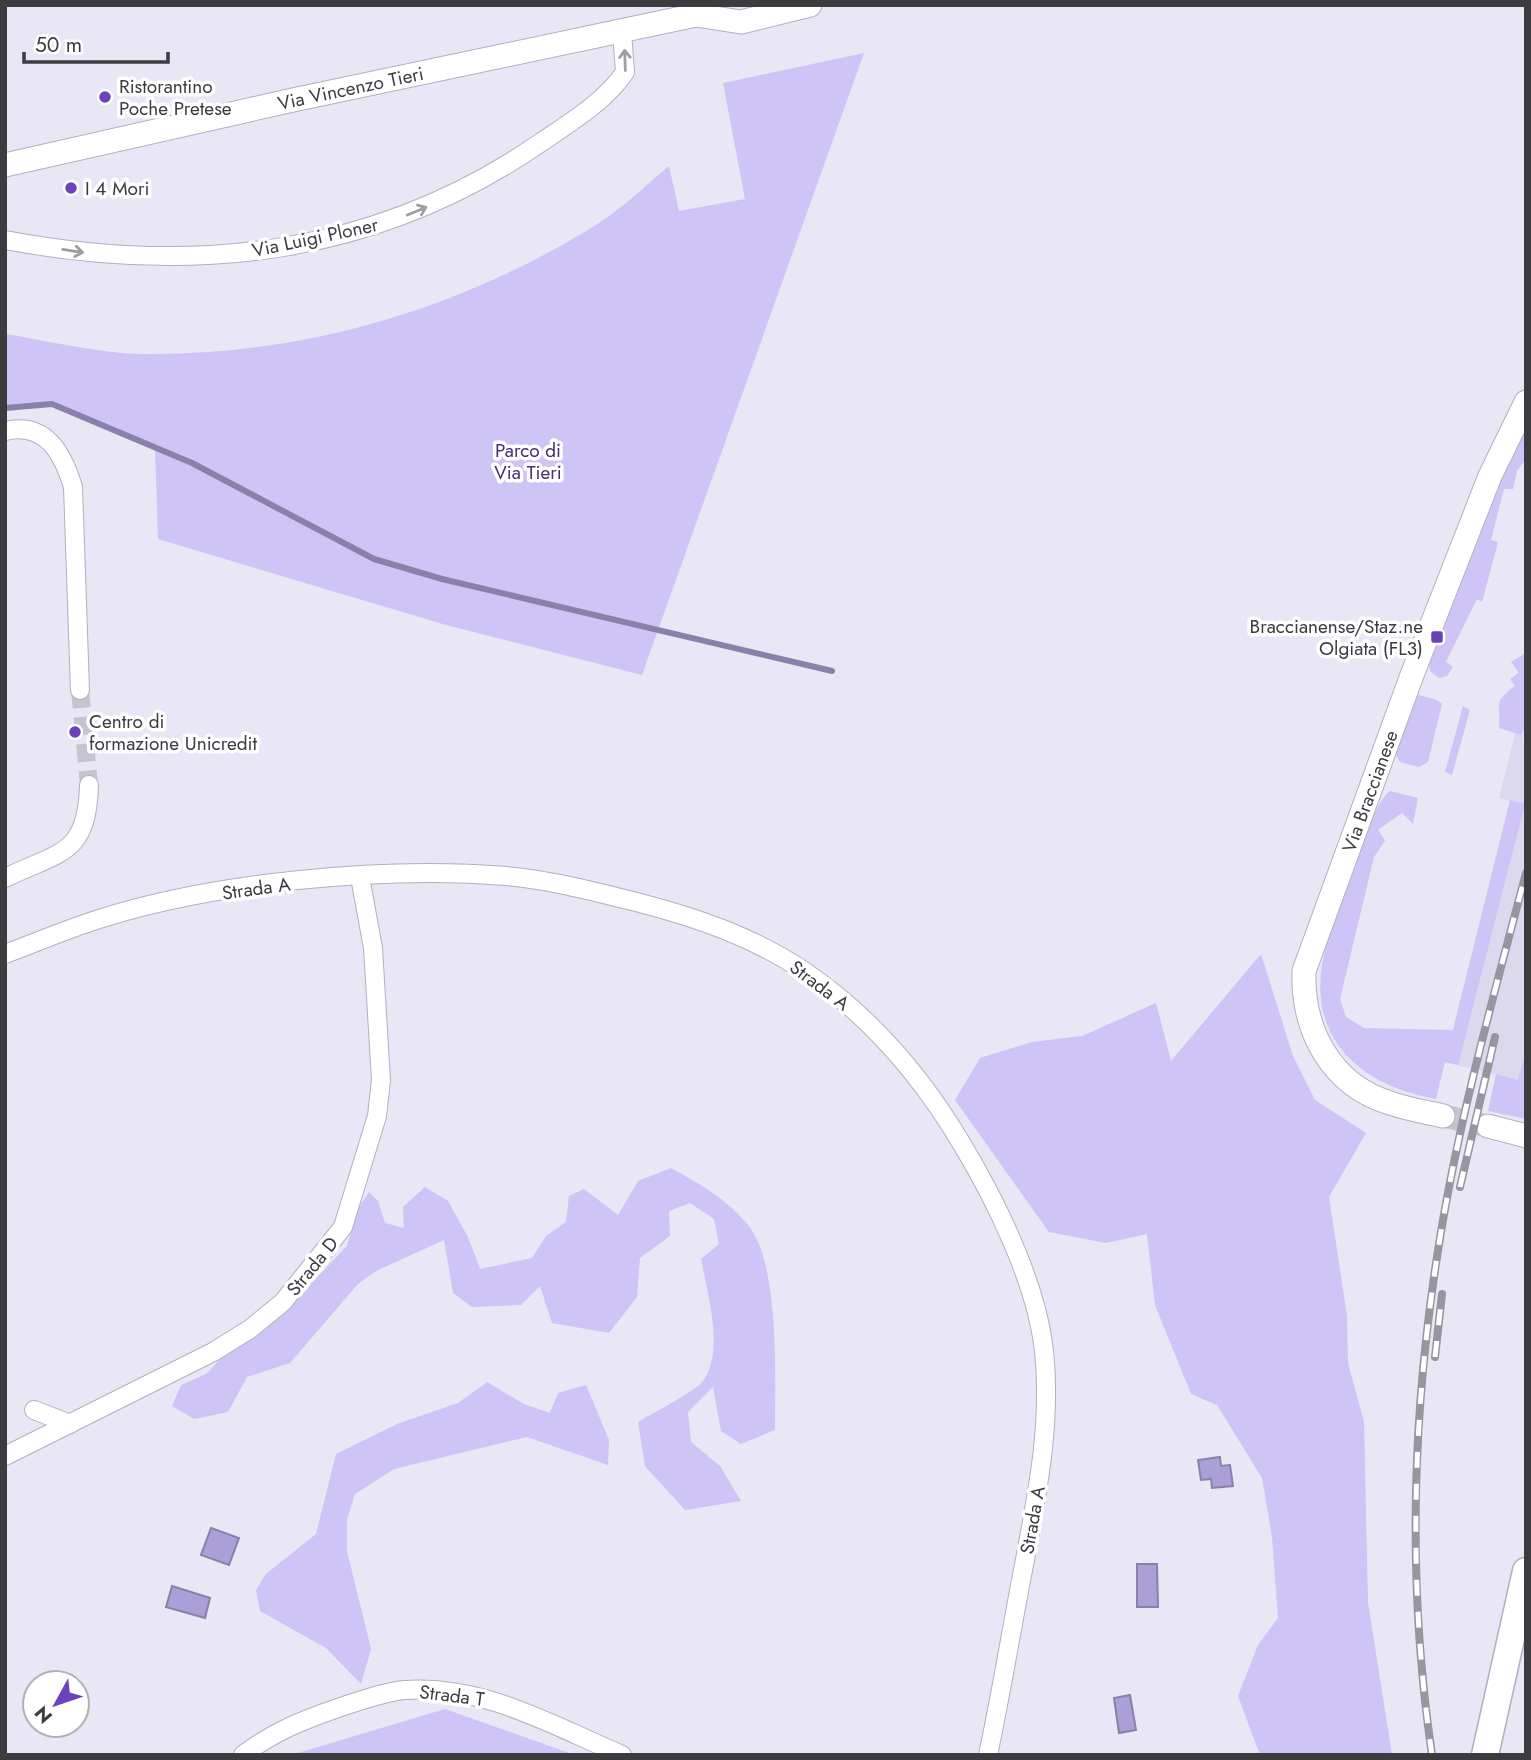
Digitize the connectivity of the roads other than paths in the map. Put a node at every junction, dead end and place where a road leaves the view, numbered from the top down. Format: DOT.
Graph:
graph roads {
  1 [pos="810,5"];
  2 [pos="700,10"];
  3 [pos="742,13"];
  4 [pos="622,33"];
  5 [pos="5,165"];
  6 [pos="5,240"];
  7 [pos="1526,402"];
  8 [pos="5,431"];
  9 [pos="80,690"];
  10 [pos="89,785"];
  11 [pos="360,877"];
  12 [pos="5,878"];
  13 [pos="5,954"];
  14 [pos="1443,1116"];
  15 [pos="1488,1126"];
  16 [pos="1526,1136"];
  17 [pos="34,1410"];
  18 [pos="70,1424"];
  19 [pos="5,1456"];
  20 [pos="1526,1571"];
  21 [pos="243,1755"];
  22 [pos="622,1755"];
  23 [pos="988,1755"];
  24 [pos="1485,1755"];
  1 -- 3 [label="street, Via Vincenzo Tieri"];
  2 -- 3 [label="street, Via Vincenzo Tieri"];
  2 -- 4 [label="street, Via Vincenzo Tieri"];
  4 -- 5 [label="street, Via Vincenzo Tieri"];
  6 -- 4 [label="street, Via Luigi Ploner, one-way"];
  7 -- 14 [label="street, Via Braccianese"];
  8 -- 9 [label="street"];
  10 -- 12 [label="street"];
  11 -- 13 [label="street, Strada A"];
  11 -- 18 [label="street, Strada D"];
  11 -- 23 [label="street, Strada A"];
  15 -- 16 [label="street"];
  17 -- 18 [label="street"];
  18 -- 19 [label="street, Strada D"];
  20 -- 24 [label="main road"];
  21 -- 22 [label="street, Strada T"];
}
